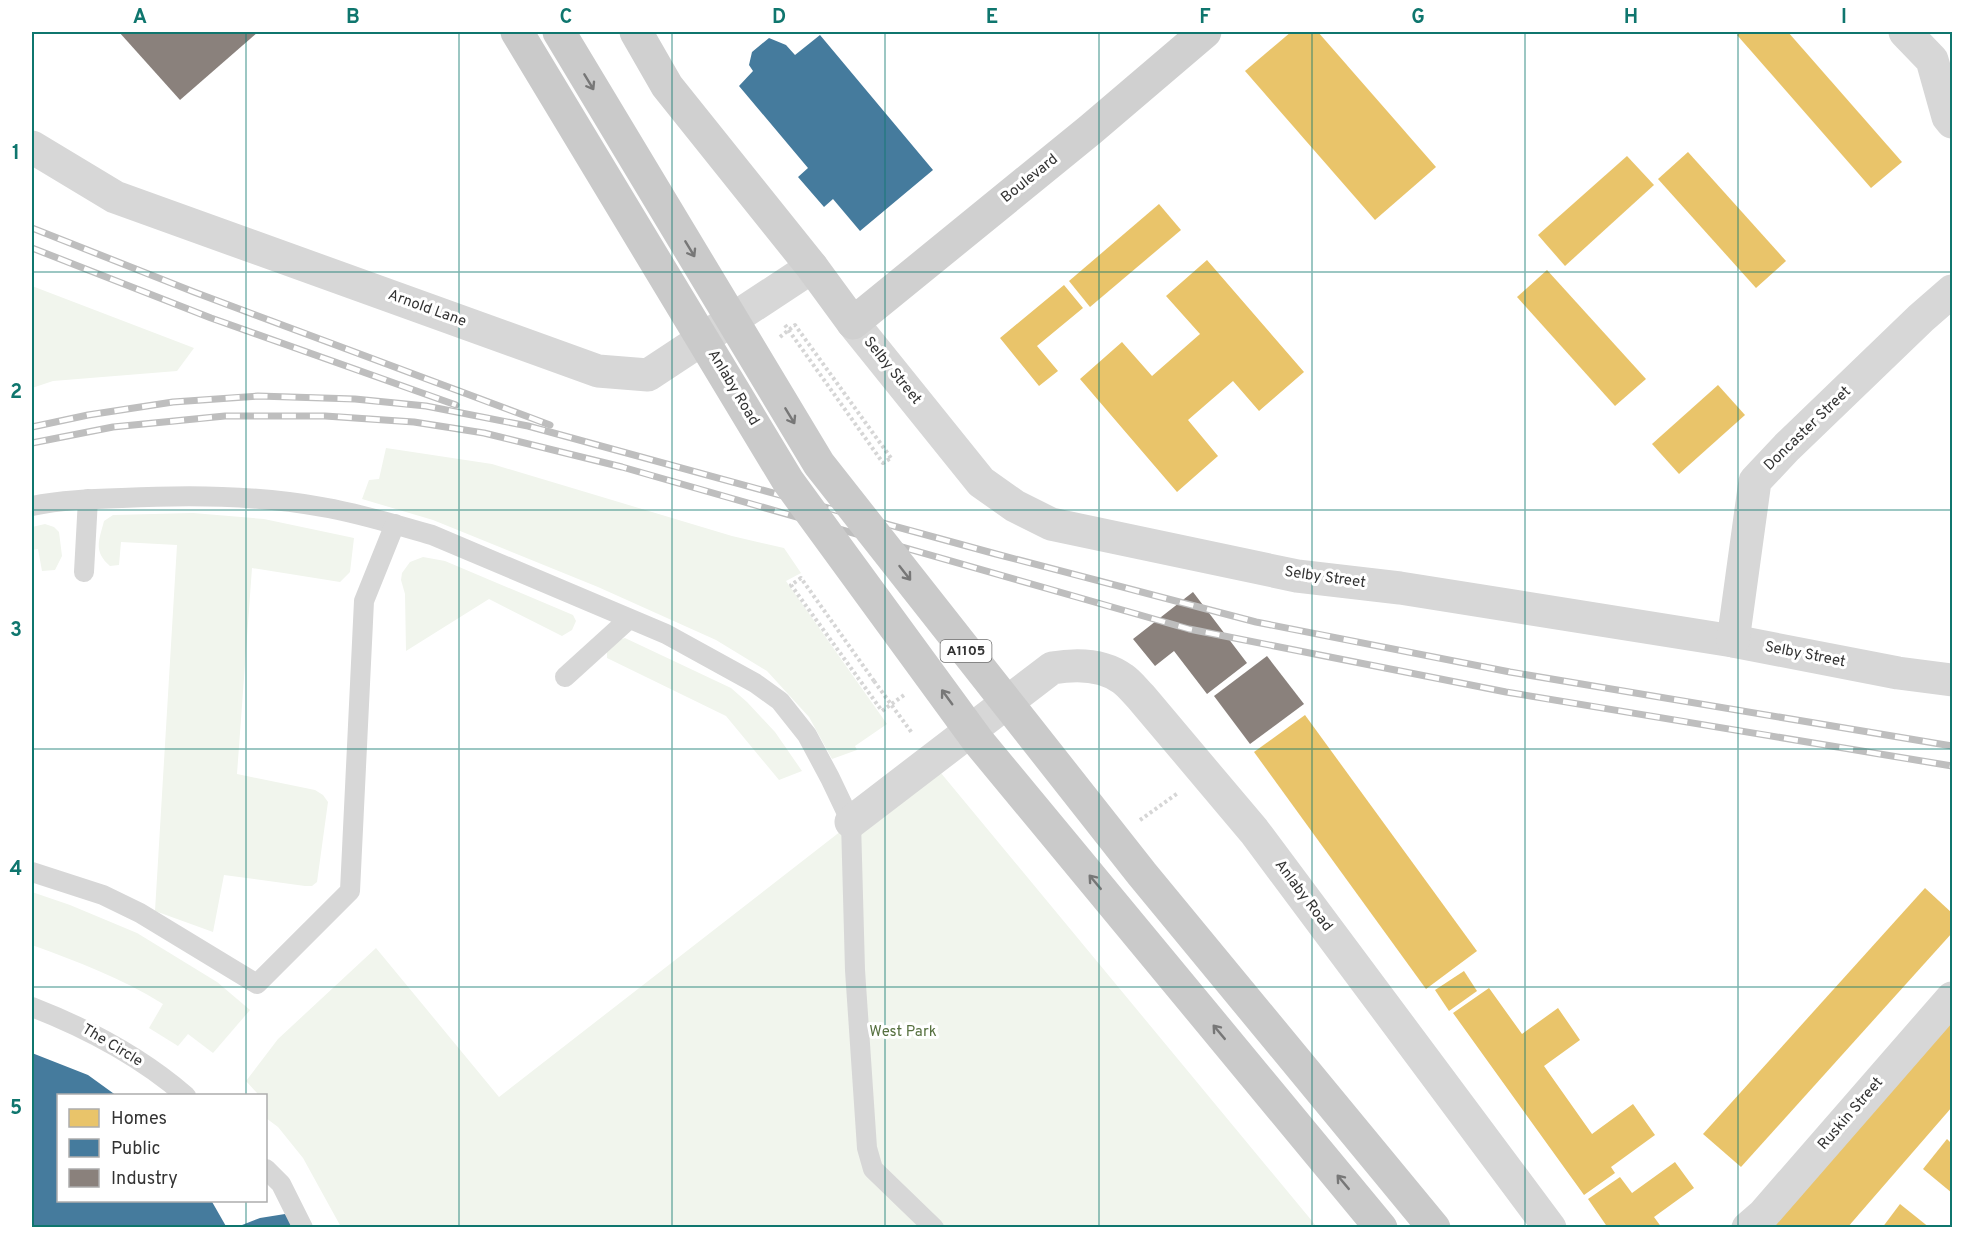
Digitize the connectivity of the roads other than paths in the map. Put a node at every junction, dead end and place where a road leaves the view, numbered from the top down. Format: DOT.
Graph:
graph roads {
  1 [pos="517,32"];
  2 [pos="559,32"];
  3 [pos="636,32"];
  4 [pos="1204,32"];
  5 [pos="1905,32"];
  6 [pos="1953,122"];
  7 [pos="32,147"];
  8 [pos="812,267"];
  9 [pos="1953,291"];
  10 [pos="853,323"];
  11 [pos="88,499"];
  12 [pos="32,506"];
  13 [pos="395,524"];
  14 [pos="84,572"];
  15 [pos="628,619"];
  16 [pos="1733,641"];
  17 [pos="565,677"];
  18 [pos="1953,680"];
  19 [pos="851,822"];
  20 [pos="32,872"];
  21 [pos="1953,998"];
  22 [pos="32,1007"];
  23 [pos="185,1094"];
  24 [pos="267,1169"];
  25 [pos="303,1227"];
  26 [pos="934,1227"];
  27 [pos="1381,1227"];
  28 [pos="1434,1227"];
  29 [pos="1550,1227"];
  30 [pos="1748,1227"];
  27 -- 1 [label="main road, Anlaby Road / A1105, one-way, bridge"];
  2 -- 28 [label="main road, A1105, one-way, bridge"];
  3 -- 8 [label="street"];
  4 -- 10 [label="street, Boulevard"];
  5 -- 6 [label="street"];
  7 -- 8 [label="street, Arnold Lane"];
  8 -- 10 [label="street, Selby Street"];
  9 -- 16 [label="street, Doncaster Street"];
  10 -- 16 [label="street, Selby Street"];
  11 -- 12 [label="lane"];
  11 -- 13 [label="lane"];
  11 -- 14 [label="lane"];
  13 -- 15 [label="lane"];
  13 -- 20 [label="lane"];
  15 -- 17 [label="lane"];
  15 -- 19 [label="lane"];
  16 -- 18 [label="street, Selby Street"];
  19 -- 26 [label="lane"];
  19 -- 29 [label="street, Anlaby Road"];
  21 -- 30 [label="street, Ruskin Street"];
  22 -- 23 [label="lane, The Circle"];
  24 -- 25 [label="lane"];
}
